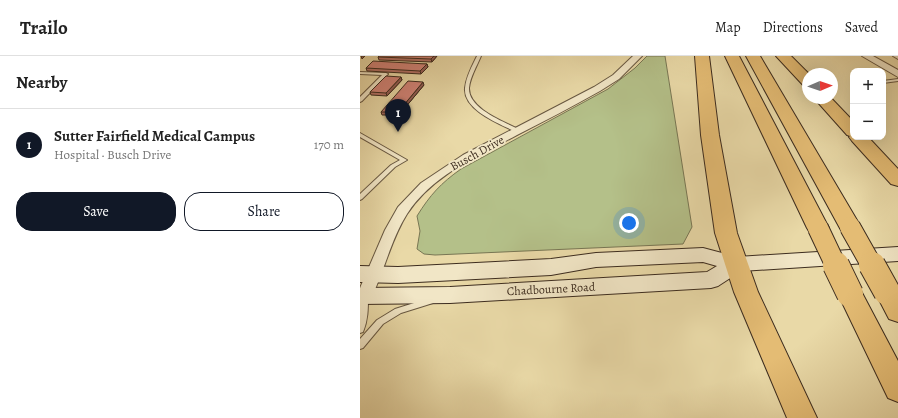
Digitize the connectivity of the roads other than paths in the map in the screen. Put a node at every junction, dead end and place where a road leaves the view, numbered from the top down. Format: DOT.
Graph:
graph roads {
  1 [pos="479,56"];
  2 [pos="638,56"];
  3 [pos="702,56"];
  4 [pos="732,56"];
  5 [pos="753,56"];
  6 [pos="784,56"];
  7 [pos="866,56"];
  8 [pos="895,56"];
  9 [pos="898,58"];
  10 [pos="360,73"];
  11 [pos="898,74"];
  12 [pos="802,76"];
  13 [pos="898,80"];
  14 [pos="886,82"];
  15 [pos="360,100"];
  16 [pos="828,104"];
  17 [pos="850,128"];
  18 [pos="518,131"];
  19 [pos="360,135"];
  20 [pos="861,140"];
  21 [pos="898,180"];
  22 [pos="360,198"];
  23 [pos="898,254"];
  24 [pos="737,264"];
  25 [pos="367,274"];
  26 [pos="450,295"];
  27 [pos="361,297"];
  28 [pos="892,302"];
  29 [pos="360,330"];
  30 [pos="360,345"];
  31 [pos="898,389"];
  32 [pos="802,418"];
  1 -- 18 [label="lane"];
  2 -- 18 [label="street, Busch Drive"];
  3 -- 24 [label="highway"];
  4 -- 31 [label="highway, bridge"];
  5 -- 28 [label="highway, bridge"];
  6 -- 12 [label="highway"];
  7 -- 11 [label="street"];
  8 -- 9 [label="lane"];
  10 -- 15 [label="lane"];
  13 -- 14 [label="lane"];
  16 -- 17 [label="highway"];
  18 -- 25 [label="street, Busch Drive"];
  19 -- 22 [label="lane"];
  20 -- 21 [label="highway"];
  23 -- 24 [label="main road, Chadbourne Road"];
  24 -- 25 [label="main road, Chadbourne Road"];
  24 -- 26 [label="main road, Chadbourne Road"];
  24 -- 32 [label="highway"];
  25 -- 27 [label="street, Busch Drive"];
  26 -- 27 [label="main road, Chadbourne Road"];
  26 -- 30 [label="lane"];
  27 -- 29 [label="lane"];
}
